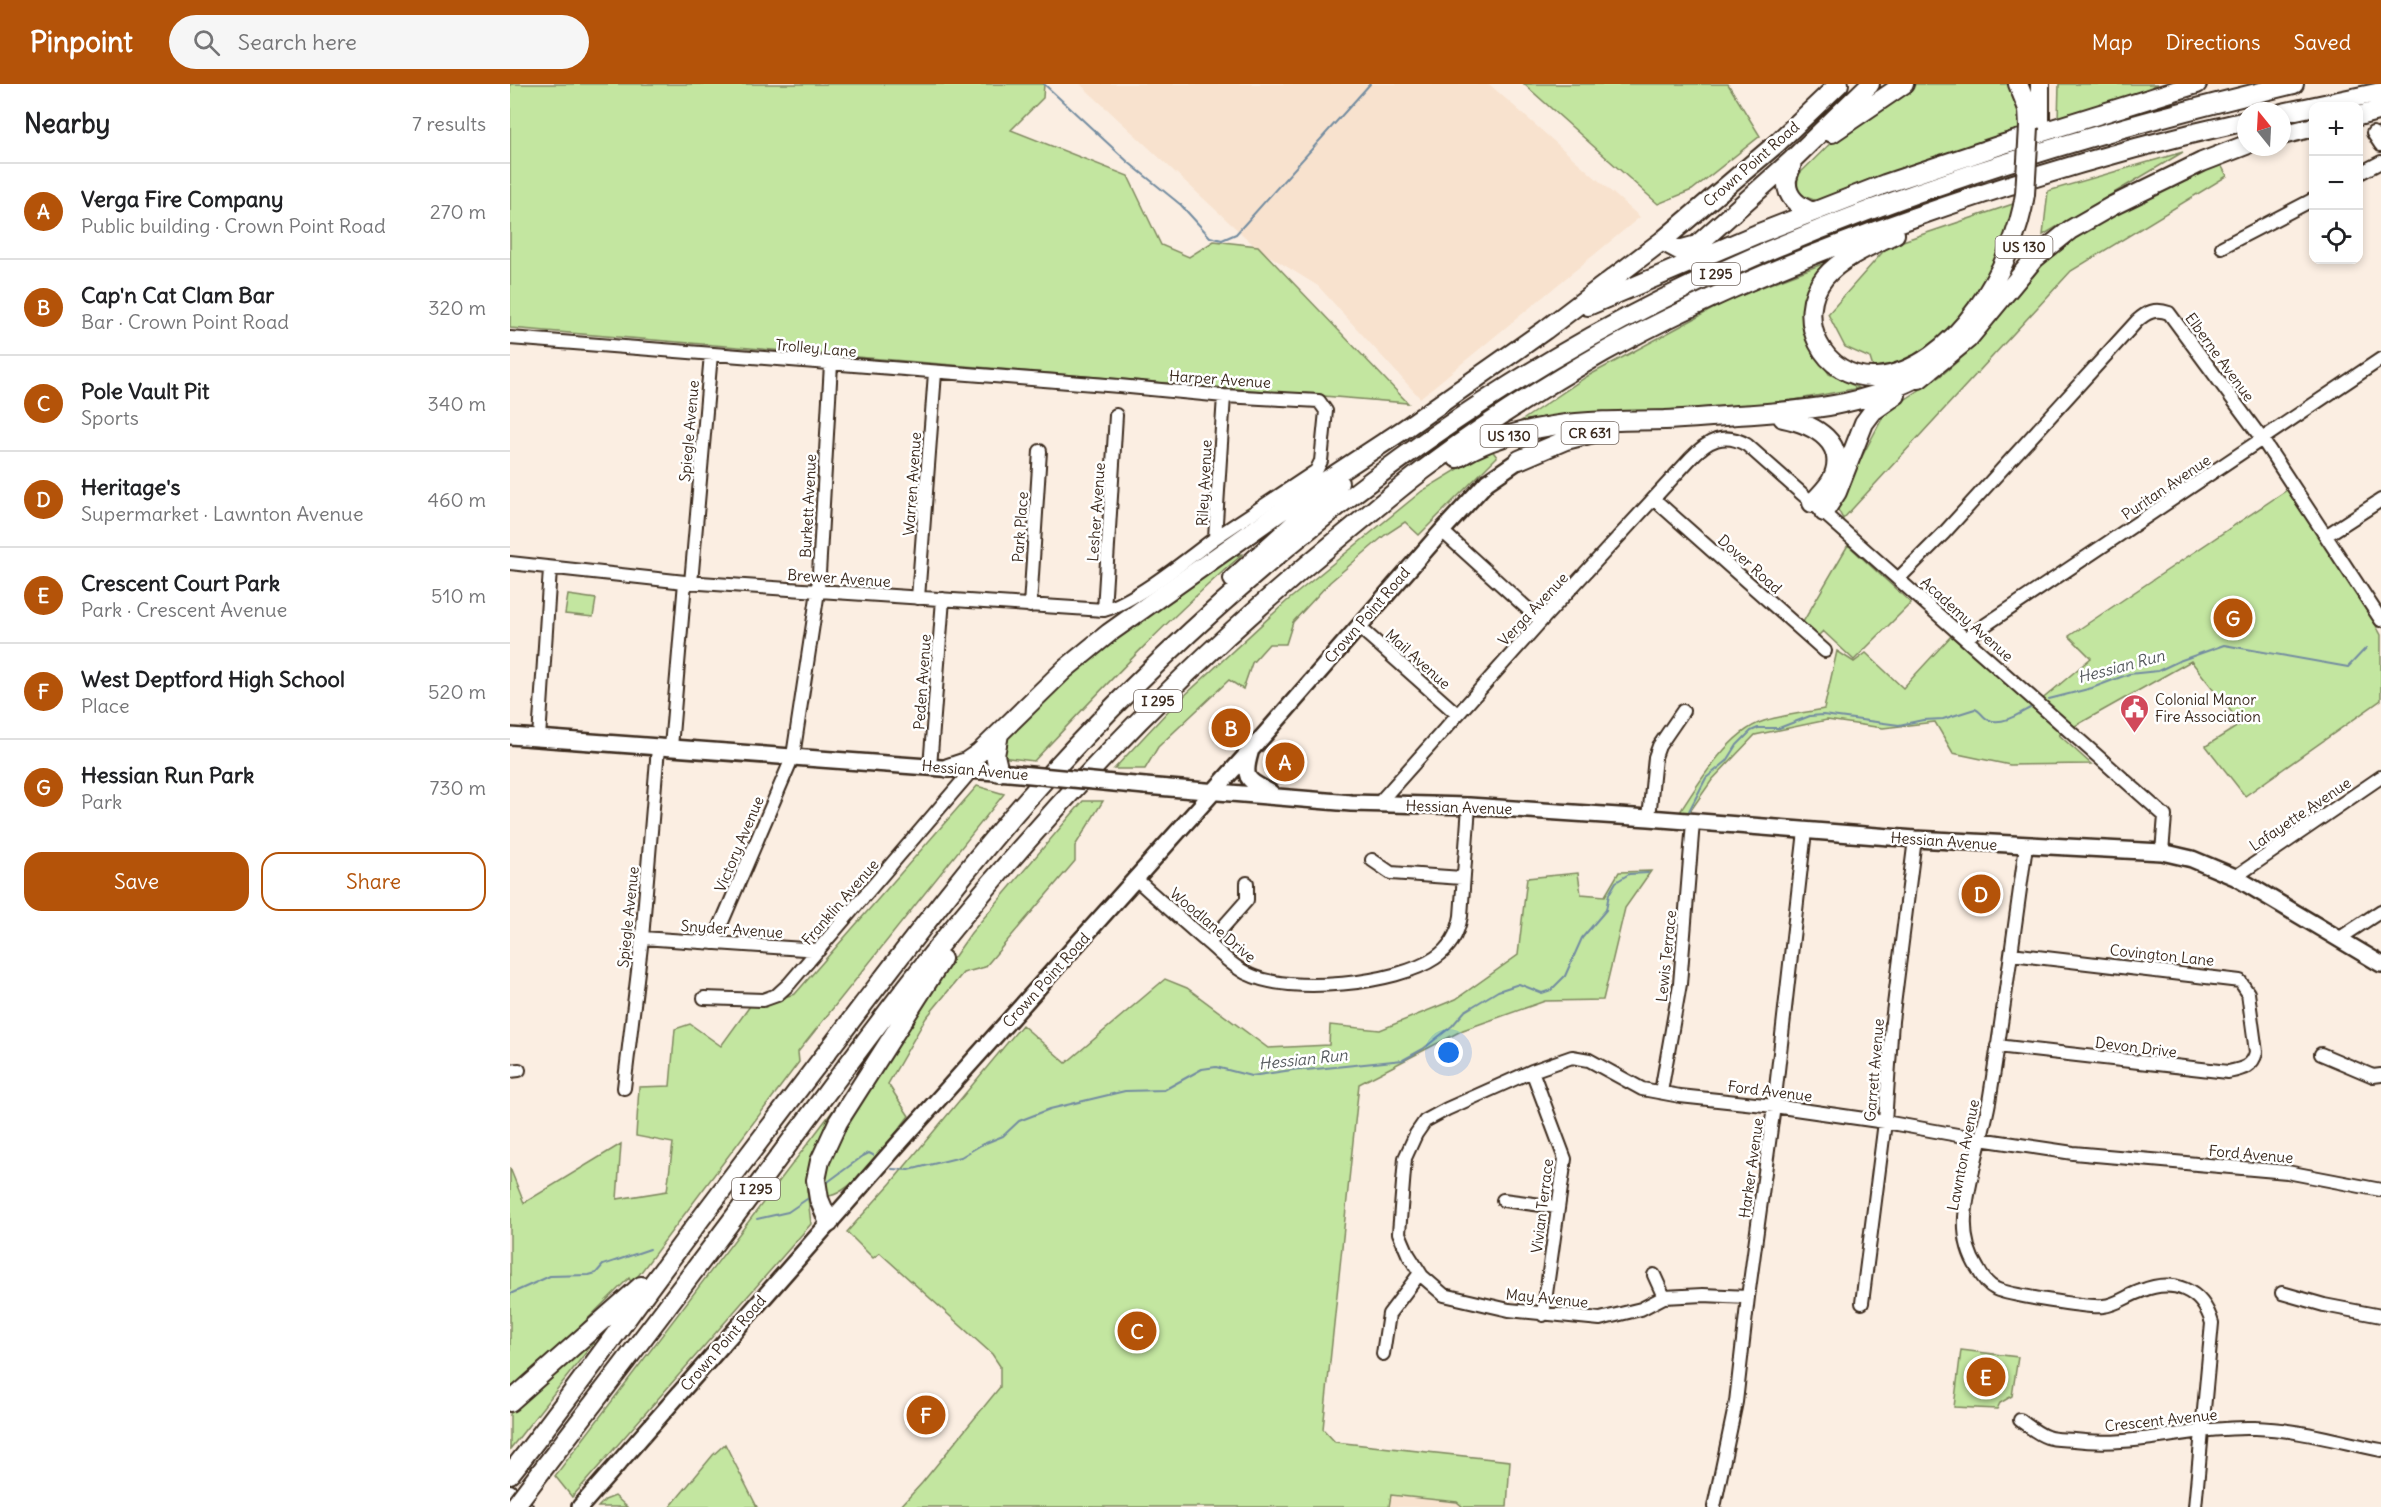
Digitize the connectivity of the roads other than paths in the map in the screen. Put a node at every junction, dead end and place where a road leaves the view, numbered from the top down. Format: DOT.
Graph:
graph roads {
  1 [pos="1839,84"];
  2 [pos="1870,84"];
  3 [pos="1904,84"];
  4 [pos="2018,84"];
  5 [pos="2023,84"];
  6 [pos="2167,84"];
  7 [pos="2197,84"];
  8 [pos="2294,84"];
  9 [pos="2041,87"];
  10 [pos="2381,92"];
  11 [pos="2028,109"];
  12 [pos="2111,110"];
  13 [pos="2381,110"];
  14 [pos="2291,111"];
  15 [pos="2363,115"];
  16 [pos="2237,123"];
  17 [pos="2034,126"];
  18 [pos="2309,128"];
  19 [pos="1821,132"];
  20 [pos="2291,133"];
  21 [pos="2373,133"];
  22 [pos="2381,145"];
  23 [pos="2237,149"];
  24 [pos="1792,160"];
  25 [pos="2381,162"];
  26 [pos="2363,171"];
  27 [pos="2031,192"];
  28 [pos="1969,198"];
  29 [pos="2309,201"];
  30 [pos="1813,212"];
  31 [pos="1768,230"];
  32 [pos="1708,236"];
  33 [pos="1662,242"];
  34 [pos="2222,247"];
  35 [pos="2001,300"];
  36 [pos="1545,330"];
  37 [pos="510,338"];
  38 [pos="711,354"];
  39 [pos="2381,359"];
  40 [pos="831,364"];
  41 [pos="935,373"];
  42 [pos="1926,373"];
  43 [pos="1119,386"];
  44 [pos="1224,396"];
  45 [pos="1760,414"];
  46 [pos="1116,415"];
  47 [pos="1666,420"];
  48 [pos="1403,430"];
  49 [pos="1714,439"];
  50 [pos="2262,439"];
  51 [pos="1040,451"];
  52 [pos="1519,460"];
  53 [pos="1655,500"];
  54 [pos="2381,500"];
  55 [pos="1818,507"];
  56 [pos="1372,511"];
  57 [pos="1442,531"];
  58 [pos="2327,535"];
  59 [pos="1215,538"];
  60 [pos="510,563"];
  61 [pos="550,569"];
  62 [pos="1899,578"];
  63 [pos="1159,579"];
  64 [pos="688,583"];
  65 [pos="818,591"];
  66 [pos="918,598"];
  67 [pos="943,599"];
  68 [pos="1030,606"];
  69 [pos="1104,610"];
  70 [pos="1212,613"];
  71 [pos="2381,620"];
  72 [pos="1541,621"];
  73 [pos="1358,626"];
  74 [pos="1966,638"];
  75 [pos="1825,651"];
  76 [pos="1683,711"];
  77 [pos="1457,714"];
  78 [pos="999,734"];
  79 [pos="510,735"];
  80 [pos="539,738"];
  81 [pos="665,748"];
  82 [pos="1250,750"];
  83 [pos="793,756"];
  84 [pos="939,767"];
  85 [pos="972,770"];
  86 [pos="1004,772"];
  87 [pos="2381,777"];
  88 [pos="1212,792"];
  89 [pos="1275,797"];
  90 [pos="1378,804"];
  91 [pos="1469,806"];
  92 [pos="1649,818"];
  93 [pos="1693,822"];
  94 [pos="1805,831"];
  95 [pos="1915,839"];
  96 [pos="2026,846"];
  97 [pos="2162,852"];
  98 [pos="1372,860"];
  99 [pos="2235,877"];
  100 [pos="1462,878"];
  101 [pos="1136,879"];
  102 [pos="1247,883"];
  103 [pos="2381,911"];
  104 [pos="966,913"];
  105 [pos="642,938"];
  106 [pos="2340,938"];
  107 [pos="713,943"];
  108 [pos="1209,944"];
  109 [pos="819,950"];
  110 [pos="2011,954"];
  111 [pos="2381,964"];
  112 [pos="704,998"];
  113 [pos="1997,1046"];
  114 [pos="2256,1047"];
  115 [pos="2321,1054"];
  116 [pos="1532,1071"];
  117 [pos="2381,1075"];
  118 [pos="624,1088"];
  119 [pos="1661,1092"];
  120 [pos="1774,1106"];
  121 [pos="1885,1122"];
  122 [pos="1980,1139"];
  123 [pos="2381,1190"];
  124 [pos="1503,1200"];
  125 [pos="1557,1207"];
  126 [pos="829,1223"];
  127 [pos="669,1261"];
  128 [pos="1420,1273"];
  129 [pos="1654,1275"];
  130 [pos="2282,1293"];
  131 [pos="1664,1297"];
  132 [pos="1748,1297"];
  133 [pos="1862,1303"];
  134 [pos="1543,1315"];
  135 [pos="2381,1316"];
  136 [pos="1383,1354"];
  137 [pos="510,1402"];
  138 [pos="2020,1420"];
  139 [pos="2201,1429"];
  140 [pos="2381,1450"];
  141 [pos="510,1474"];
  142 [pos="510,1491"];
  143 [pos="514,1507"];
  144 [pos="526,1507"];
  145 [pos="580,1507"];
  146 [pos="1714,1507"];
  147 [pos="2195,1507"];
  1 -- 33 [label="highway, Crown Point Road"];
  2 -- 19 [label="highway"];
  3 -- 19 [label="highway"];
  4 -- 11 [label="highway"];
  5 -- 11 [label="highway"];
  6 -- 12 [label="highway"];
  7 -- 12 [label="highway"];
  8 -- 70 [label="highway, I 295"];
  9 -- 17 [label="highway"];
  10 -- 14 [label="highway"];
  11 -- 17 [label="highway"];
  12 -- 30 [label="highway"];
  13 -- 15 [label="highway"];
  16 -- 28 [label="highway, I 295"];
  17 -- 27 [label="highway, bridge"];
  18 -- 20 [label="highway"];
  19 -- 24 [label="highway"];
  21 -- 22 [label="street"];
  23 -- 35 [label="highway"];
  24 -- 30 [label="highway"];
  24 -- 32 [label="highway"];
  25 -- 26 [label="street"];
  27 -- 28 [label="highway"];
  27 -- 35 [label="highway, US 130"];
  28 -- 56 [label="highway, I 295"];
  29 -- 34 [label="street"];
  30 -- 31 [label="highway"];
  31 -- 32 [label="highway"];
  31 -- 36 [label="highway"];
  32 -- 33 [label="highway"];
  33 -- 36 [label="highway, Crown Point Road"];
  35 -- 42 [label="highway, US 130"];
  36 -- 48 [label="highway"];
  37 -- 38 [label="street, Trolley Lane"];
  38 -- 40 [label="street, Trolley Lane"];
  38 -- 64 [label="street, Spiegle Avenue"];
  39 -- 50 [label="street, Puritan Avenue"];
  40 -- 41 [label="street, Trolley Lane"];
  40 -- 65 [label="street, Burkett Avenue"];
  41 -- 43 [label="street, Trolley Lane"];
  41 -- 66 [label="street, Warren Avenue"];
  42 -- 45 [label="highway, US 130"];
  42 -- 55 [label="highway"];
  43 -- 44 [label="street, Harper Avenue"];
  44 -- 59 [label="street, Riley Avenue"];
  44 -- 59 [label="street, Harper Avenue"];
  45 -- 47 [label="highway, US 130"];
  45 -- 55 [label="highway"];
  46 -- 69 [label="street, Lesher Avenue"];
  47 -- 52 [label="highway, CR 631"];
  47 -- 56 [label="highway, US 130"];
  48 -- 70 [label="highway"];
  48 -- 78 [label="highway"];
  49 -- 53 [label="street, Verga Avenue"];
  49 -- 55 [label="street, Academy Avenue"];
  50 -- 58 [label="street, Elberne Avenue"];
  50 -- 62 [label="street, Elberne Avenue"];
  50 -- 74 [label="street, Puritan Avenue"];
  51 -- 68 [label="street, Park Place"];
  52 -- 57 [label="main road, Crown Point Road / CR 631"];
  53 -- 72 [label="street, Verga Avenue"];
  53 -- 75 [label="street, Dover Road"];
  54 -- 58 [label="street"];
  55 -- 62 [label="street, Academy Avenue"];
  56 -- 104 [label="highway, I 295"];
  57 -- 72 [label="street"];
  57 -- 73 [label="main road, Crown Point Road / CR 631"];
  58 -- 71 [label="street, Elberne Avenue"];
  59 -- 63 [label="street, Riley Avenue"];
  60 -- 61 [label="street, Brewer Avenue"];
  61 -- 64 [label="street, Brewer Avenue"];
  61 -- 80 [label="street"];
  62 -- 74 [label="street, Academy Avenue"];
  63 -- 69 [label="street, Brewer Avenue"];
  64 -- 65 [label="street, Brewer Avenue"];
  64 -- 81 [label="street, Spiegle Avenue"];
  65 -- 66 [label="street, Brewer Avenue"];
  65 -- 83 [label="street, Burkett Avenue"];
  66 -- 67 [label="street, Brewer Avenue"];
  67 -- 68 [label="street, Brewer Avenue"];
  67 -- 84 [label="street, Peden Avenue"];
  68 -- 69 [label="street, Brewer Avenue"];
  70 -- 127 [label="highway, I 295"];
  72 -- 77 [label="street, Verga Avenue"];
  73 -- 77 [label="street, Mail Avenue"];
  73 -- 82 [label="main road, Crown Point Road / CR 631"];
  74 -- 97 [label="street, Academy Avenue"];
  76 -- 92 [label="street"];
  77 -- 90 [label="street, Verga Avenue"];
  78 -- 84 [label="highway"];
  78 -- 86 [label="highway"];
  79 -- 80 [label="main road, Hessian Avenue"];
  80 -- 81 [label="main road, Hessian Avenue"];
  81 -- 83 [label="main road, Hessian Avenue"];
  81 -- 105 [label="street, Spiegle Avenue"];
  82 -- 88 [label="main road, Crown Point Road / CR 631"];
  82 -- 89 [label="main road"];
  83 -- 84 [label="main road, Hessian Avenue"];
  83 -- 107 [label="street, Victory Avenue"];
  84 -- 85 [label="main road, Hessian Avenue"];
  85 -- 86 [label="main road, Hessian Avenue"];
  85 -- 109 [label="street, Franklin Avenue"];
  86 -- 88 [label="main road, Hessian Avenue, bridge"];
  87 -- 99 [label="street, Lafayette Avenue"];
  88 -- 89 [label="main road, Hessian Avenue"];
  88 -- 101 [label="main road, Crown Point Road / CR 631"];
  89 -- 90 [label="main road, Hessian Avenue"];
  90 -- 91 [label="main road, Hessian Avenue"];
  91 -- 92 [label="main road, Hessian Avenue"];
  91 -- 100 [label="street, Woodlane Drive"];
  92 -- 93 [label="main road, Hessian Avenue"];
  93 -- 94 [label="main road, Hessian Avenue"];
  93 -- 119 [label="street, Lewis Terrace"];
  94 -- 95 [label="main road, Hessian Avenue"];
  94 -- 120 [label="street, Harker Avenue"];
  95 -- 96 [label="main road, Hessian Avenue"];
  95 -- 121 [label="street, Garrett Avenue"];
  96 -- 97 [label="main road, Hessian Avenue"];
  96 -- 110 [label="street, Lawnton Avenue"];
  97 -- 99 [label="main road, Hessian Avenue"];
  98 -- 100 [label="street"];
  99 -- 106 [label="main road, Hessian Avenue"];
  100 -- 108 [label="street, Woodlane Drive"];
  101 -- 108 [label="street, Woodlane Drive"];
  101 -- 126 [label="main road, Crown Point Road / CR 631"];
  102 -- 108 [label="street"];
  103 -- 106 [label="street"];
  104 -- 126 [label="highway"];
  104 -- 143 [label="highway, I 295, bridge"];
  105 -- 107 [label="street, Snyder Avenue"];
  105 -- 118 [label="street, Spiegle Avenue"];
  106 -- 111 [label="main road, Hessian Avenue"];
  107 -- 109 [label="street, Snyder Avenue"];
  109 -- 112 [label="street, Franklin Avenue"];
  110 -- 113 [label="street, Lawnton Avenue"];
  110 -- 114 [label="street, Covington Lane"];
  113 -- 114 [label="street, Devon Drive"];
  113 -- 122 [label="street, Lawnton Avenue"];
  115 -- 117 [label="street"];
  116 -- 119 [label="street, Ford Avenue"];
  116 -- 125 [label="street, Vivian Terrace"];
  116 -- 128 [label="street, Ford Avenue"];
  119 -- 120 [label="street, Ford Avenue"];
  120 -- 121 [label="street, Ford Avenue"];
  120 -- 132 [label="street, Harker Avenue"];
  121 -- 122 [label="street, Ford Avenue"];
  121 -- 133 [label="street, Garrett Avenue"];
  122 -- 123 [label="street, Ford Avenue"];
  122 -- 139 [label="street, Lawnton Avenue"];
  124 -- 125 [label="street"];
  125 -- 134 [label="street, Vivian Terrace"];
  126 -- 145 [label="main road, Crown Point Road / CR 631"];
  127 -- 137 [label="highway"];
  127 -- 141 [label="highway, I 295"];
  128 -- 134 [label="street, May Avenue"];
  128 -- 136 [label="street"];
  129 -- 131 [label="street"];
  130 -- 135 [label="street"];
  131 -- 132 [label="street, May Avenue"];
  131 -- 134 [label="street, May Avenue"];
  132 -- 146 [label="street, Harker Avenue"];
  138 -- 139 [label="street, Crescent Avenue"];
  139 -- 140 [label="street, Crescent Avenue"];
  139 -- 147 [label="street, Lawnton Avenue"];
  142 -- 144 [label="street"];
}
